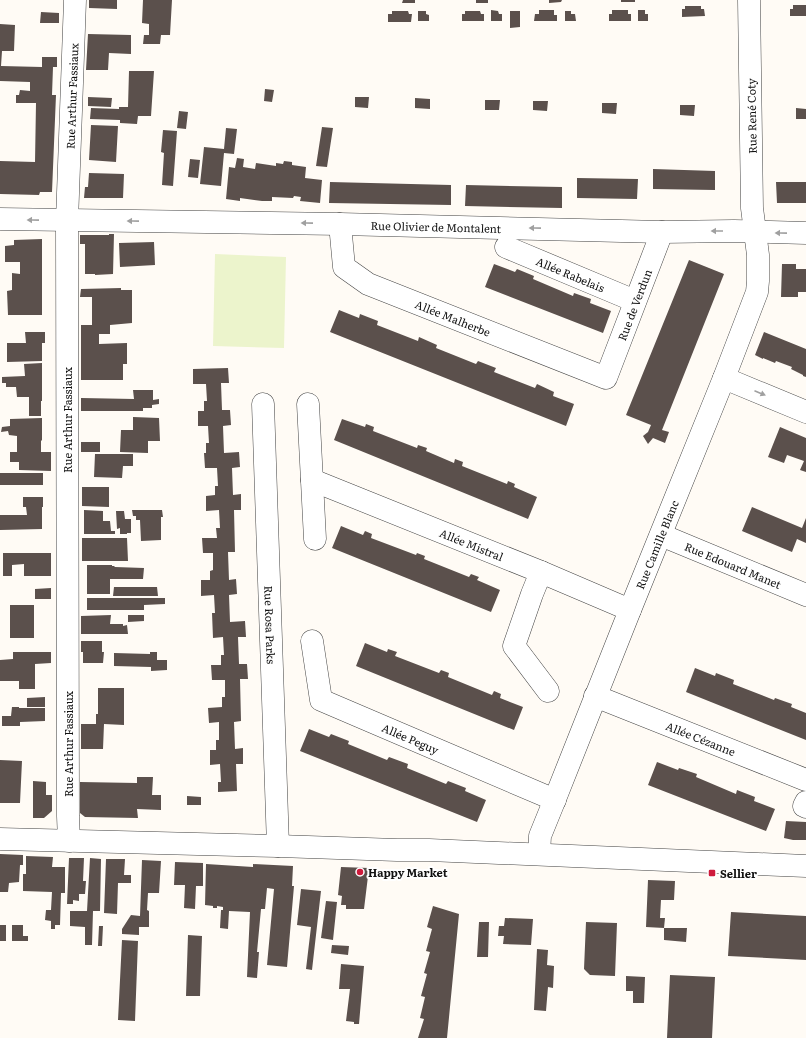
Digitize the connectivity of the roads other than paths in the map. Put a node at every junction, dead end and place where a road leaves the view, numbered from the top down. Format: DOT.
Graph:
graph roads {
  1 [pos="75,0"];
  2 [pos="749,0"];
  3 [pos="0,219"];
  4 [pos="67,221"];
  5 [pos="340,224"];
  6 [pos="662,232"];
  7 [pos="756,232"];
  8 [pos="806,233"];
  9 [pos="506,247"];
  10 [pos="635,301"];
  11 [pos="606,378"];
  12 [pos="724,378"];
  13 [pos="263,404"];
  14 [pos="308,404"];
  15 [pos="806,412"];
  16 [pos="312,480"];
  17 [pos="661,534"];
  18 [pos="315,539"];
  19 [pos="542,572"];
  20 [pos="806,595"];
  21 [pos="630,610"];
  22 [pos="312,642"];
  23 [pos="548,691"];
  24 [pos="595,696"];
  25 [pos="806,780"];
  26 [pos="555,800"];
  27 [pos="806,802"];
  28 [pos="806,807"];
  29 [pos="0,839"];
  30 [pos="69,841"];
  31 [pos="278,846"];
  32 [pos="539,854"];
  33 [pos="806,866"];
  1 -- 4 [label="street, Rue Arthur Fassiaux"];
  2 -- 7 [label="street, Rue René Coty"];
  4 -- 3 [label="street, Rue Olivier de Montalent, one-way"];
  5 -- 4 [label="street, Rue Olivier de Montalent, one-way"];
  4 -- 30 [label="street, Rue Arthur Fassiaux"];
  6 -- 5 [label="street, Rue Olivier de Montalent, one-way"];
  5 -- 11 [label="street, Allée Malherbe"];
  7 -- 6 [label="street, Rue Olivier de Montalent, one-way"];
  6 -- 10 [label="street, Rue de Verdun"];
  8 -- 7 [label="street, Rue Olivier de Montalent, one-way"];
  7 -- 12 [label="street, Rue Camille Blanc"];
  9 -- 10 [label="street, Allée Rabelais"];
  10 -- 11 [label="street, Rue de Verdun"];
  12 -- 15 [label="street, one-way"];
  12 -- 17 [label="street, Rue Camille Blanc"];
  13 -- 31 [label="street, Rue Rosa Parks"];
  14 -- 16 [label="street"];
  16 -- 18 [label="street"];
  16 -- 19 [label="street, Allée Mistral"];
  17 -- 20 [label="street, Rue Edouard Manet"];
  17 -- 21 [label="street, Rue Camille Blanc"];
  19 -- 21 [label="street, Allée Mistral"];
  19 -- 23 [label="street"];
  21 -- 24 [label="street, Rue Camille Blanc"];
  22 -- 26 [label="street, Allée Peguy"];
  24 -- 25 [label="street, Allée Cézanne"];
  24 -- 26 [label="street, Rue Camille Blanc"];
  26 -- 32 [label="street, Rue Camille Blanc"];
  27 -- 28 [label="street"];
  29 -- 30 [label="street"];
  30 -- 31 [label="street"];
  31 -- 32 [label="street"];
  32 -- 33 [label="street"];
}
